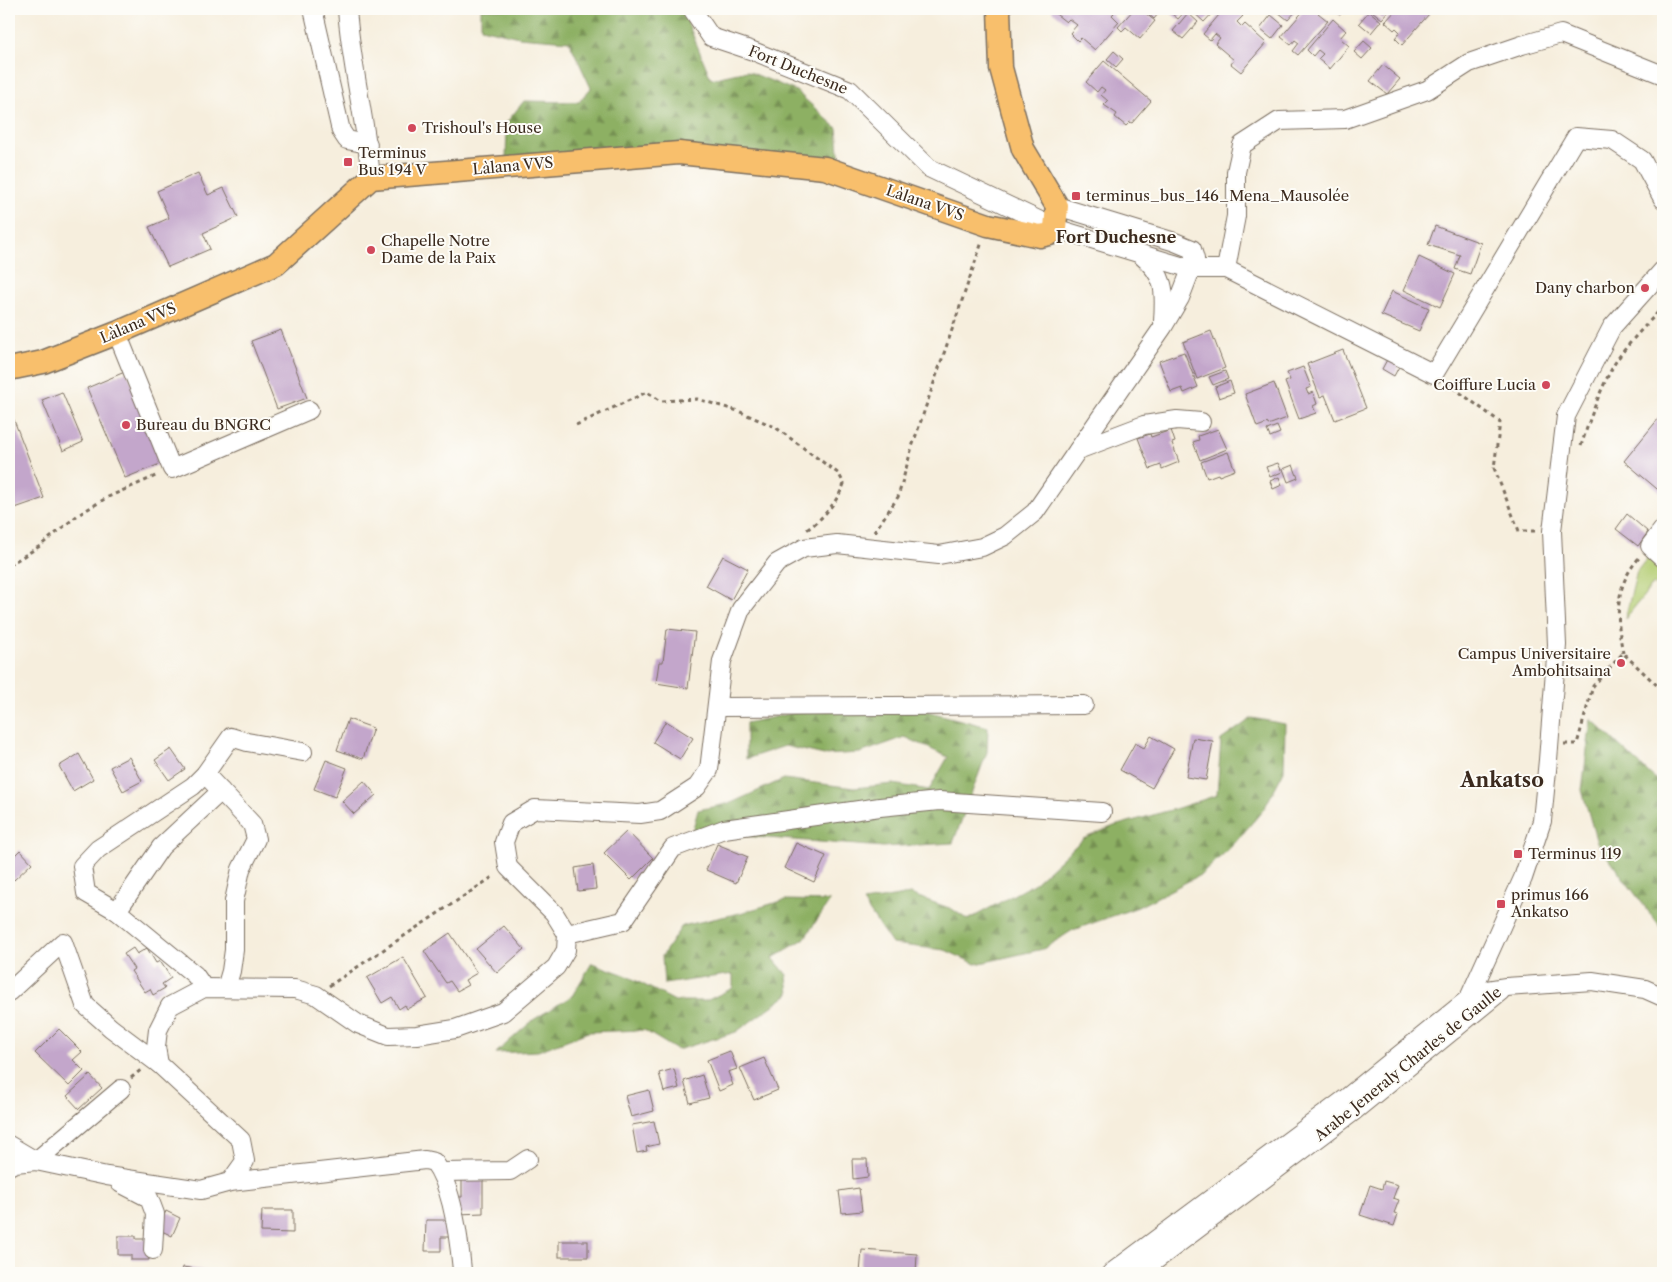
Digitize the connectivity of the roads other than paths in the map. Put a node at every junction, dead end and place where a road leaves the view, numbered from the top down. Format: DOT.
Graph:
graph roads {
  1 [pos="313,9"];
  2 [pos="347,9"];
  3 [pos="692,9"];
  4 [pos="999,9"];
  5 [pos="1663,75"];
  6 [pos="368,144"];
  7 [pos="371,178"];
  8 [pos="1663,199"];
  9 [pos="1056,217"];
  10 [pos="1139,253"];
  11 [pos="1191,269"];
  12 [pos="1226,269"];
  13 [pos="1663,270"];
  14 [pos="1163,328"];
  15 [pos="116,333"];
  16 [pos="9,369"];
  17 [pos="309,410"];
  18 [pos="1201,422"];
  19 [pos="1078,450"];
  20 [pos="1663,529"];
  21 [pos="1663,558"];
  22 [pos="1084,704"];
  23 [pos="717,706"];
  24 [pos="303,752"];
  25 [pos="205,774"];
  26 [pos="221,791"];
  27 [pos="1102,812"];
  28 [pos="116,911"];
  29 [pos="568,934"];
  30 [pos="1506,987"];
  31 [pos="204,988"];
  32 [pos="226,988"];
  33 [pos="9,992"];
  34 [pos="1663,997"];
  35 [pos="1467,1000"];
  36 [pos="1456,1028"];
  37 [pos="151,1066"];
  38 [pos="125,1084"];
  39 [pos="9,1145"];
  40 [pos="528,1159"];
  41 [pos="36,1161"];
  42 [pos="9,1166"];
  43 [pos="442,1172"];
  44 [pos="106,1176"];
  45 [pos="230,1182"];
  46 [pos="153,1250"];
  47 [pos="462,1270"];
  48 [pos="1111,1273"];
  49 [pos="1139,1273"];
  1 -- 6 [label="street"];
  2 -- 6 [label="street"];
  3 -- 9 [label="street, Fort Duchesne"];
  4 -- 9 [label="main road"];
  5 -- 12 [label="street"];
  6 -- 7 [label="street"];
  7 -- 9 [label="main road, Làlana VVS"];
  7 -- 15 [label="main road, Làlana VVS"];
  8 -- 12 [label="street"];
  9 -- 10 [label="street"];
  9 -- 11 [label="street"];
  10 -- 11 [label="street"];
  10 -- 14 [label="street"];
  11 -- 12 [label="street"];
  11 -- 14 [label="street"];
  13 -- 35 [label="street"];
  14 -- 19 [label="street"];
  15 -- 16 [label="main road, Làlana VVS"];
  15 -- 17 [label="street"];
  18 -- 19 [label="street"];
  19 -- 23 [label="street"];
  20 -- 21 [label="street"];
  22 -- 23 [label="street"];
  23 -- 29 [label="street"];
  24 -- 25 [label="street"];
  25 -- 26 [label="street"];
  25 -- 28 [label="street"];
  26 -- 28 [label="street"];
  26 -- 32 [label="street"];
  27 -- 29 [label="street"];
  28 -- 31 [label="street"];
  29 -- 32 [label="street"];
  30 -- 34 [label="street"];
  30 -- 35 [label="street, Arabe Jeneraly Charles de Gaulle"];
  30 -- 36 [label="street, Arabe Jeneraly Charles de Gaulle"];
  31 -- 32 [label="street"];
  31 -- 37 [label="street"];
  33 -- 37 [label="street"];
  35 -- 36 [label="street"];
  35 -- 48 [label="street, Arabe Jeneraly Charles de Gaulle"];
  36 -- 49 [label="street, Arabe Jeneraly Charles de Gaulle"];
  37 -- 45 [label="street"];
  38 -- 41 [label="street"];
  39 -- 41 [label="street"];
  40 -- 43 [label="street"];
  41 -- 42 [label="street"];
  41 -- 44 [label="street"];
  43 -- 45 [label="street"];
  43 -- 47 [label="street"];
  44 -- 45 [label="street"];
  44 -- 46 [label="street"];
}
